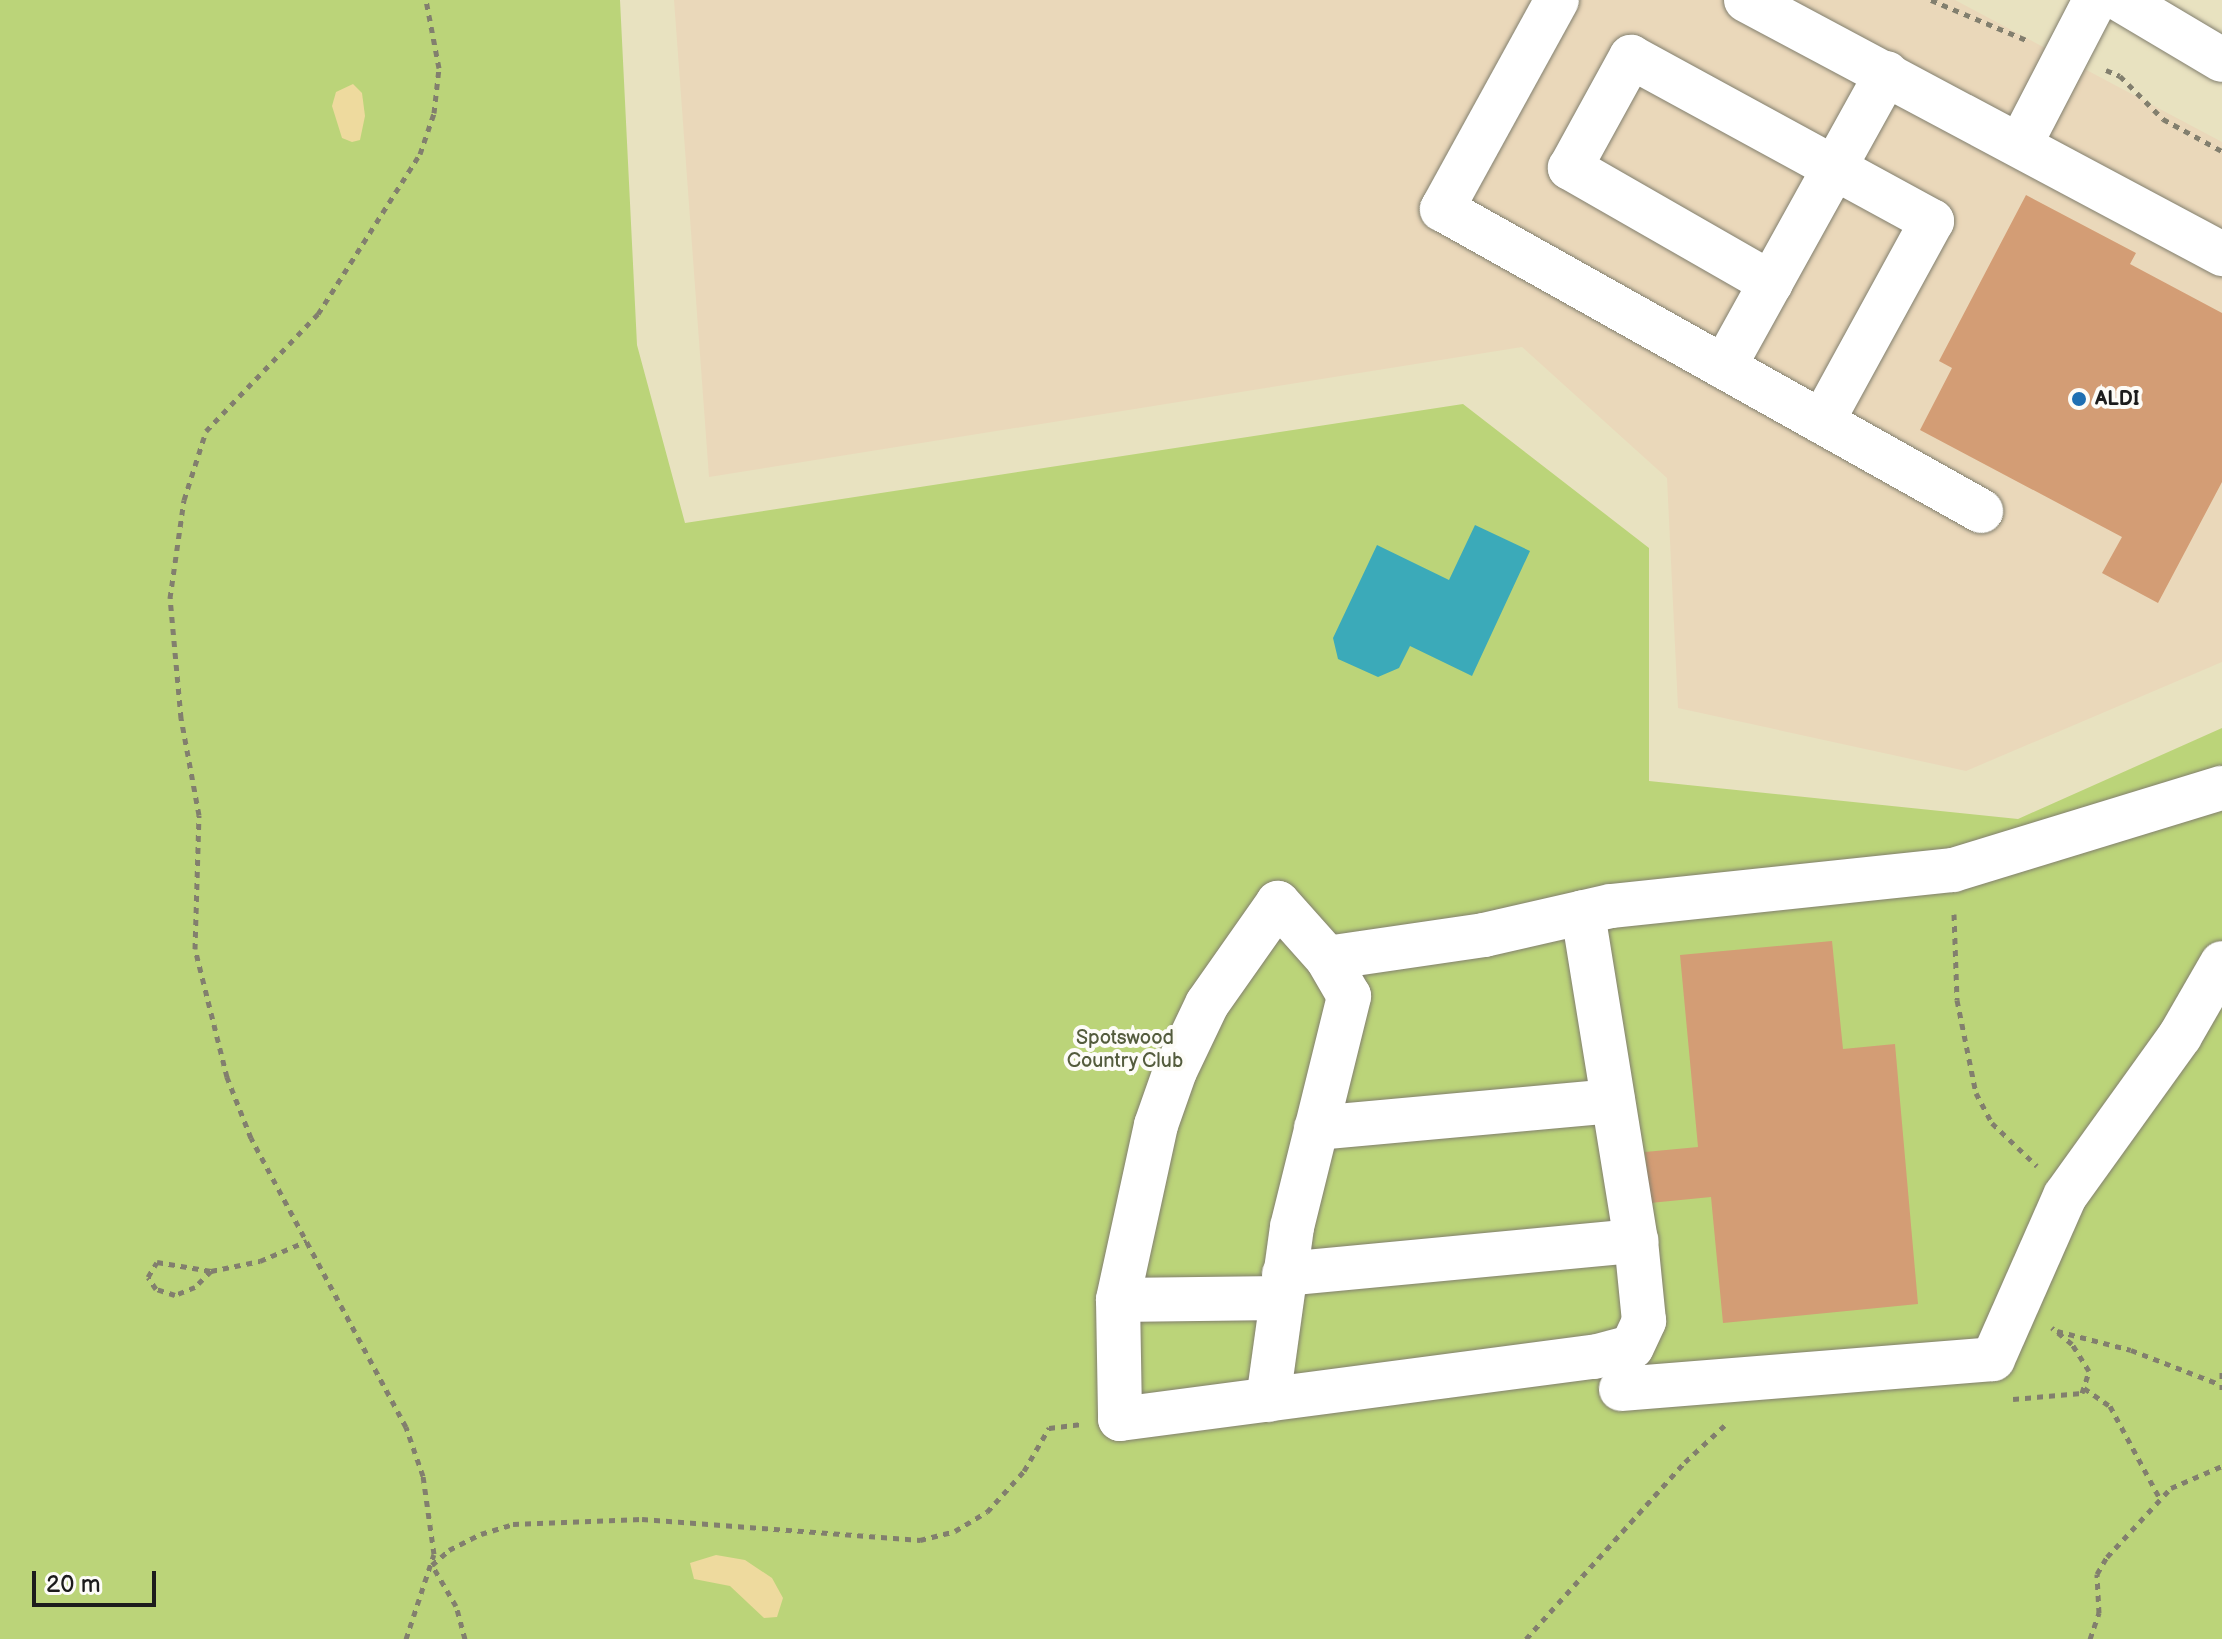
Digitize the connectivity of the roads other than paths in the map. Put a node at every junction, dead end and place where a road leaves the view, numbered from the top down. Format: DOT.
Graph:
graph roads {
  1 [pos="1557,0"];
  2 [pos="1746,0"];
  3 [pos="2095,0"];
  4 [pos="2121,0"];
  5 [pos="2222,60"];
  6 [pos="1887,73"];
  7 [pos="2021,143"];
  8 [pos="1835,168"];
  9 [pos="2222,254"];
  10 [pos="1771,283"];
  11 [pos="1724,367"];
  12 [pos="1822,422"];
  13 [pos="1981,511"];
  14 [pos="2222,788"];
  15 [pos="1583,912"];
  16 [pos="1327,958"];
  17 [pos="2222,963"];
  18 [pos="1613,1101"];
  19 [pos="1316,1128"];
  20 [pos="1636,1241"];
  21 [pos="1282,1286"];
  22 [pos="1118,1300"];
  23 [pos="1621,1389"];
  24 [pos="1268,1400"];
  1 -- 11 [label="street"];
  2 -- 6 [label="street"];
  3 -- 7 [label="street"];
  4 -- 5 [label="street"];
  6 -- 7 [label="street"];
  6 -- 8 [label="street"];
  7 -- 9 [label="street"];
  8 -- 10 [label="street"];
  8 -- 10 [label="street"];
  8 -- 12 [label="street"];
  10 -- 11 [label="street"];
  11 -- 12 [label="street"];
  12 -- 13 [label="street"];
  14 -- 15 [label="street"];
  15 -- 16 [label="street"];
  15 -- 18 [label="street"];
  16 -- 19 [label="street"];
  16 -- 22 [label="street"];
  17 -- 23 [label="street"];
  18 -- 19 [label="street"];
  18 -- 20 [label="street"];
  19 -- 21 [label="street"];
  20 -- 21 [label="street"];
  20 -- 24 [label="street"];
  21 -- 22 [label="street"];
  21 -- 24 [label="street"];
  22 -- 24 [label="street"];
}
